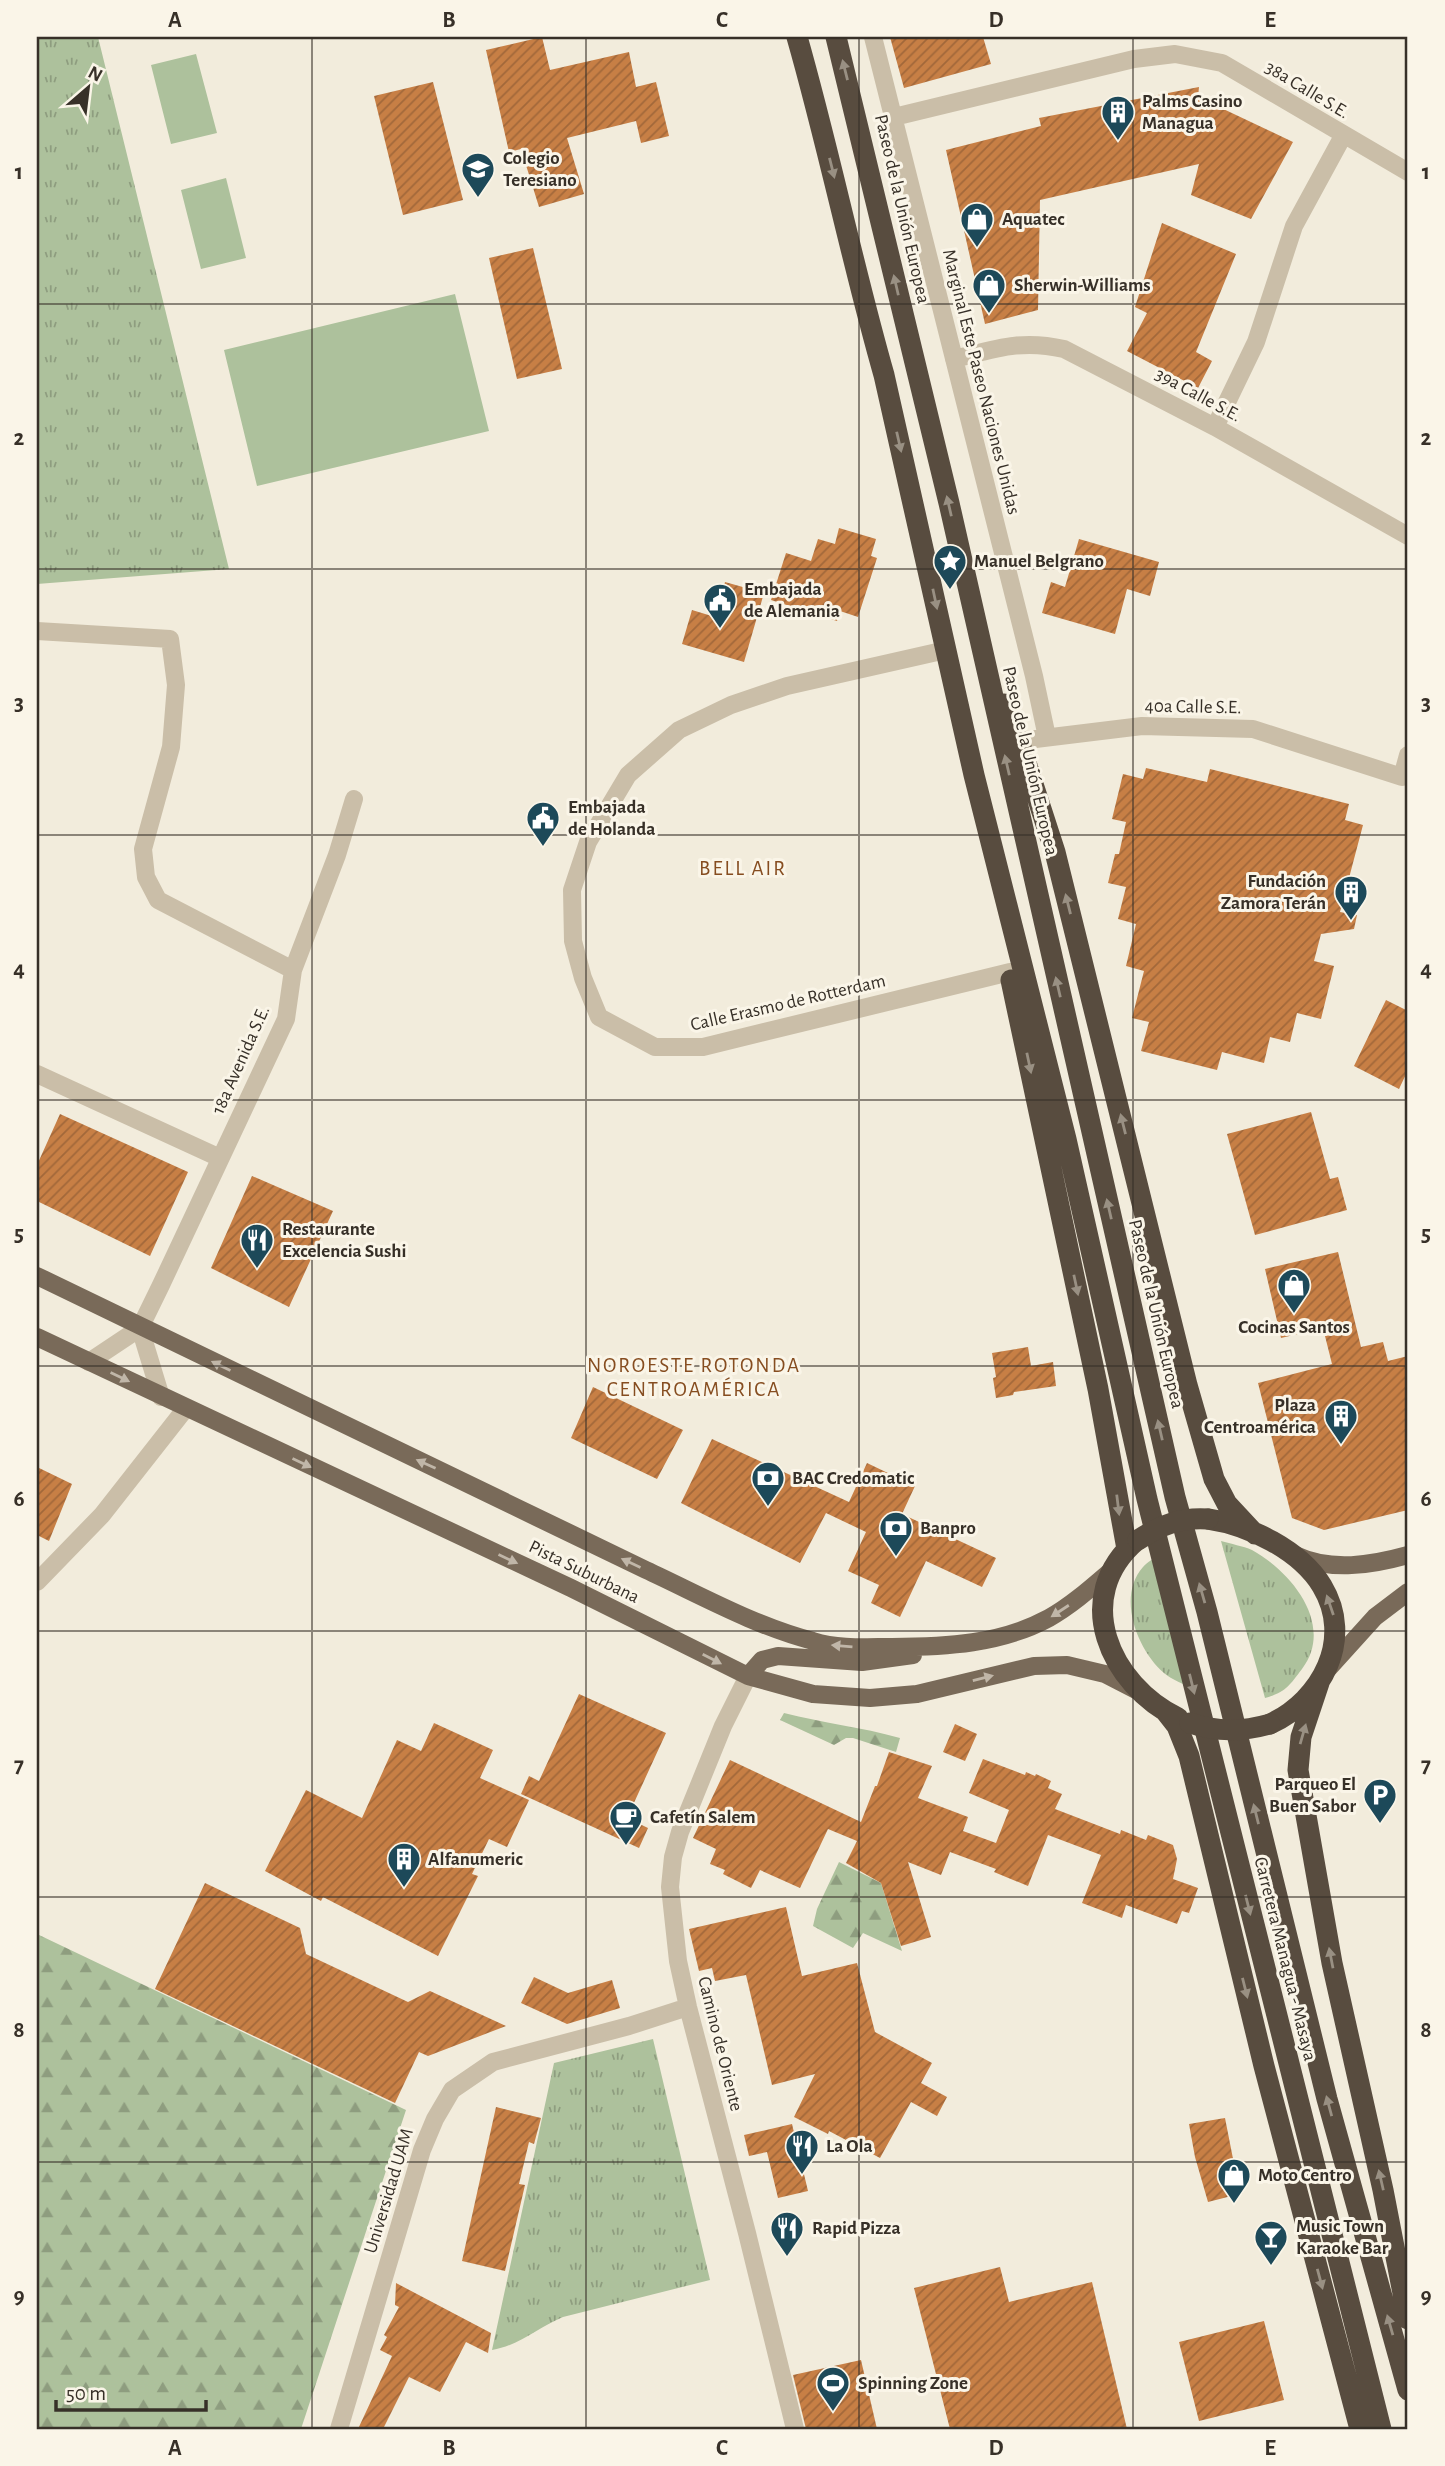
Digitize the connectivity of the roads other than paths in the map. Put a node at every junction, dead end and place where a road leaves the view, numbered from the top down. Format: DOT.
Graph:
graph roads {
  1 [pos="797,37"];
  2 [pos="836,37"];
  3 [pos="873,37"];
  4 [pos="894,117"];
  5 [pos="1343,136"];
  6 [pos="1408,172"];
  7 [pos="954,359"];
  8 [pos="1215,427"];
  9 [pos="1408,536"];
  10 [pos="37,631"];
  11 [pos="980,645"];
  12 [pos="946,650"];
  13 [pos="1047,737"];
  14 [pos="1019,741"];
  15 [pos="1408,755"];
  16 [pos="974,775"];
  17 [pos="354,799"];
  18 [pos="293,970"];
  19 [pos="1010,972"];
  20 [pos="37,1074"];
  21 [pos="220,1158"];
  22 [pos="37,1276"];
  23 [pos="140,1328"];
  24 [pos="37,1337"];
  25 [pos="89,1362"];
  26 [pos="161,1397"];
  27 [pos="186,1408"];
  28 [pos="1175,1497"];
  29 [pos="1255,1534"];
  30 [pos="1132,1544"];
  31 [pos="1276,1545"];
  32 [pos="1408,1555"];
  33 [pos="1114,1569"];
  34 [pos="37,1582"];
  35 [pos="1408,1592"];
  36 [pos="951,1647"];
  37 [pos="748,1676"];
  38 [pos="1323,1677"];
  39 [pos="1139,1691"];
  40 [pos="1166,1712"];
  41 [pos="688,2007"];
  42 [pos="1408,2319"];
  43 [pos="1408,2390"];
  44 [pos="339,2429"];
  45 [pos="795,2429"];
  46 [pos="1360,2429"];
  47 [pos="1381,2429"];
  1 -- 12 [label="highway, one-way"];
  11 -- 2 [label="highway, Paseo de la Unión Europea, one-way"];
  3 -- 4 [label="street, Marginal Este Paseo Naciones Unidas"];
  4 -- 5 [label="street, 38a Calle S.E."];
  4 -- 7 [label="street, Marginal Este Paseo Naciones Unidas"];
  5 -- 6 [label="street, 38a Calle S.E."];
  5 -- 8 [label="street"];
  7 -- 8 [label="street, 39a Calle S.E."];
  7 -- 13 [label="street, Marginal Este Paseo Naciones Unidas"];
  8 -- 9 [label="street, 39a Calle S.E."];
  10 -- 18 [label="street"];
  11 -- 14 [label="highway"];
  28 -- 11 [label="highway, Paseo de la Unión Europea, one-way"];
  12 -- 16 [label="highway"];
  12 -- 19 [label="street, Calle Erasmo de Rotterdam"];
  13 -- 14 [label="street, 40a Calle S.E."];
  13 -- 15 [label="street, 40a Calle S.E."];
  29 -- 14 [label="highway, one-way"];
  16 -- 19 [label="highway"];
  16 -- 47 [label="highway, Carretera Managua - Masaya, one-way"];
  17 -- 18 [label="street, 18a Avenida S.E."];
  18 -- 21 [label="street, 18a Avenida S.E."];
  19 -- 30 [label="highway, one-way"];
  20 -- 21 [label="street"];
  21 -- 23 [label="street, 18a Avenida S.E."];
  22 -- 23 [label="main road, Pista Suburbana"];
  23 -- 25 [label="street"];
  23 -- 26 [label="street"];
  36 -- 23 [label="main road, Pista Suburbana, one-way"];
  24 -- 25 [label="main road, Pista Suburbana"];
  25 -- 26 [label="main road, Pista Suburbana, one-way"];
  26 -- 27 [label="main road, Pista Suburbana"];
  27 -- 34 [label="street"];
  27 -- 37 [label="main road, Pista Suburbana, one-way"];
  43 -- 28 [label="highway, Carretera Managua - Masaya, one-way"];
  29 -- 30 [label="highway, bridge"];
  29 -- 31 [label="highway"];
  30 -- 33 [label="highway"];
  31 -- 32 [label="main road"];
  38 -- 31 [label="highway, one-way"];
  33 -- 36 [label="main road, Pista Suburbana, one-way"];
  33 -- 39 [label="highway"];
  35 -- 38 [label="main road"];
  36 -- 37 [label="main road"];
  37 -- 39 [label="main road, Pista Suburbana, one-way"];
  37 -- 41 [label="street, Camino de Oriente"];
  38 -- 40 [label="highway, bridge"];
  42 -- 38 [label="highway, one-way"];
  39 -- 40 [label="highway"];
  40 -- 46 [label="highway, one-way"];
  41 -- 44 [label="street, Universidad UAM"];
  41 -- 45 [label="street, Camino de Oriente"];
}
